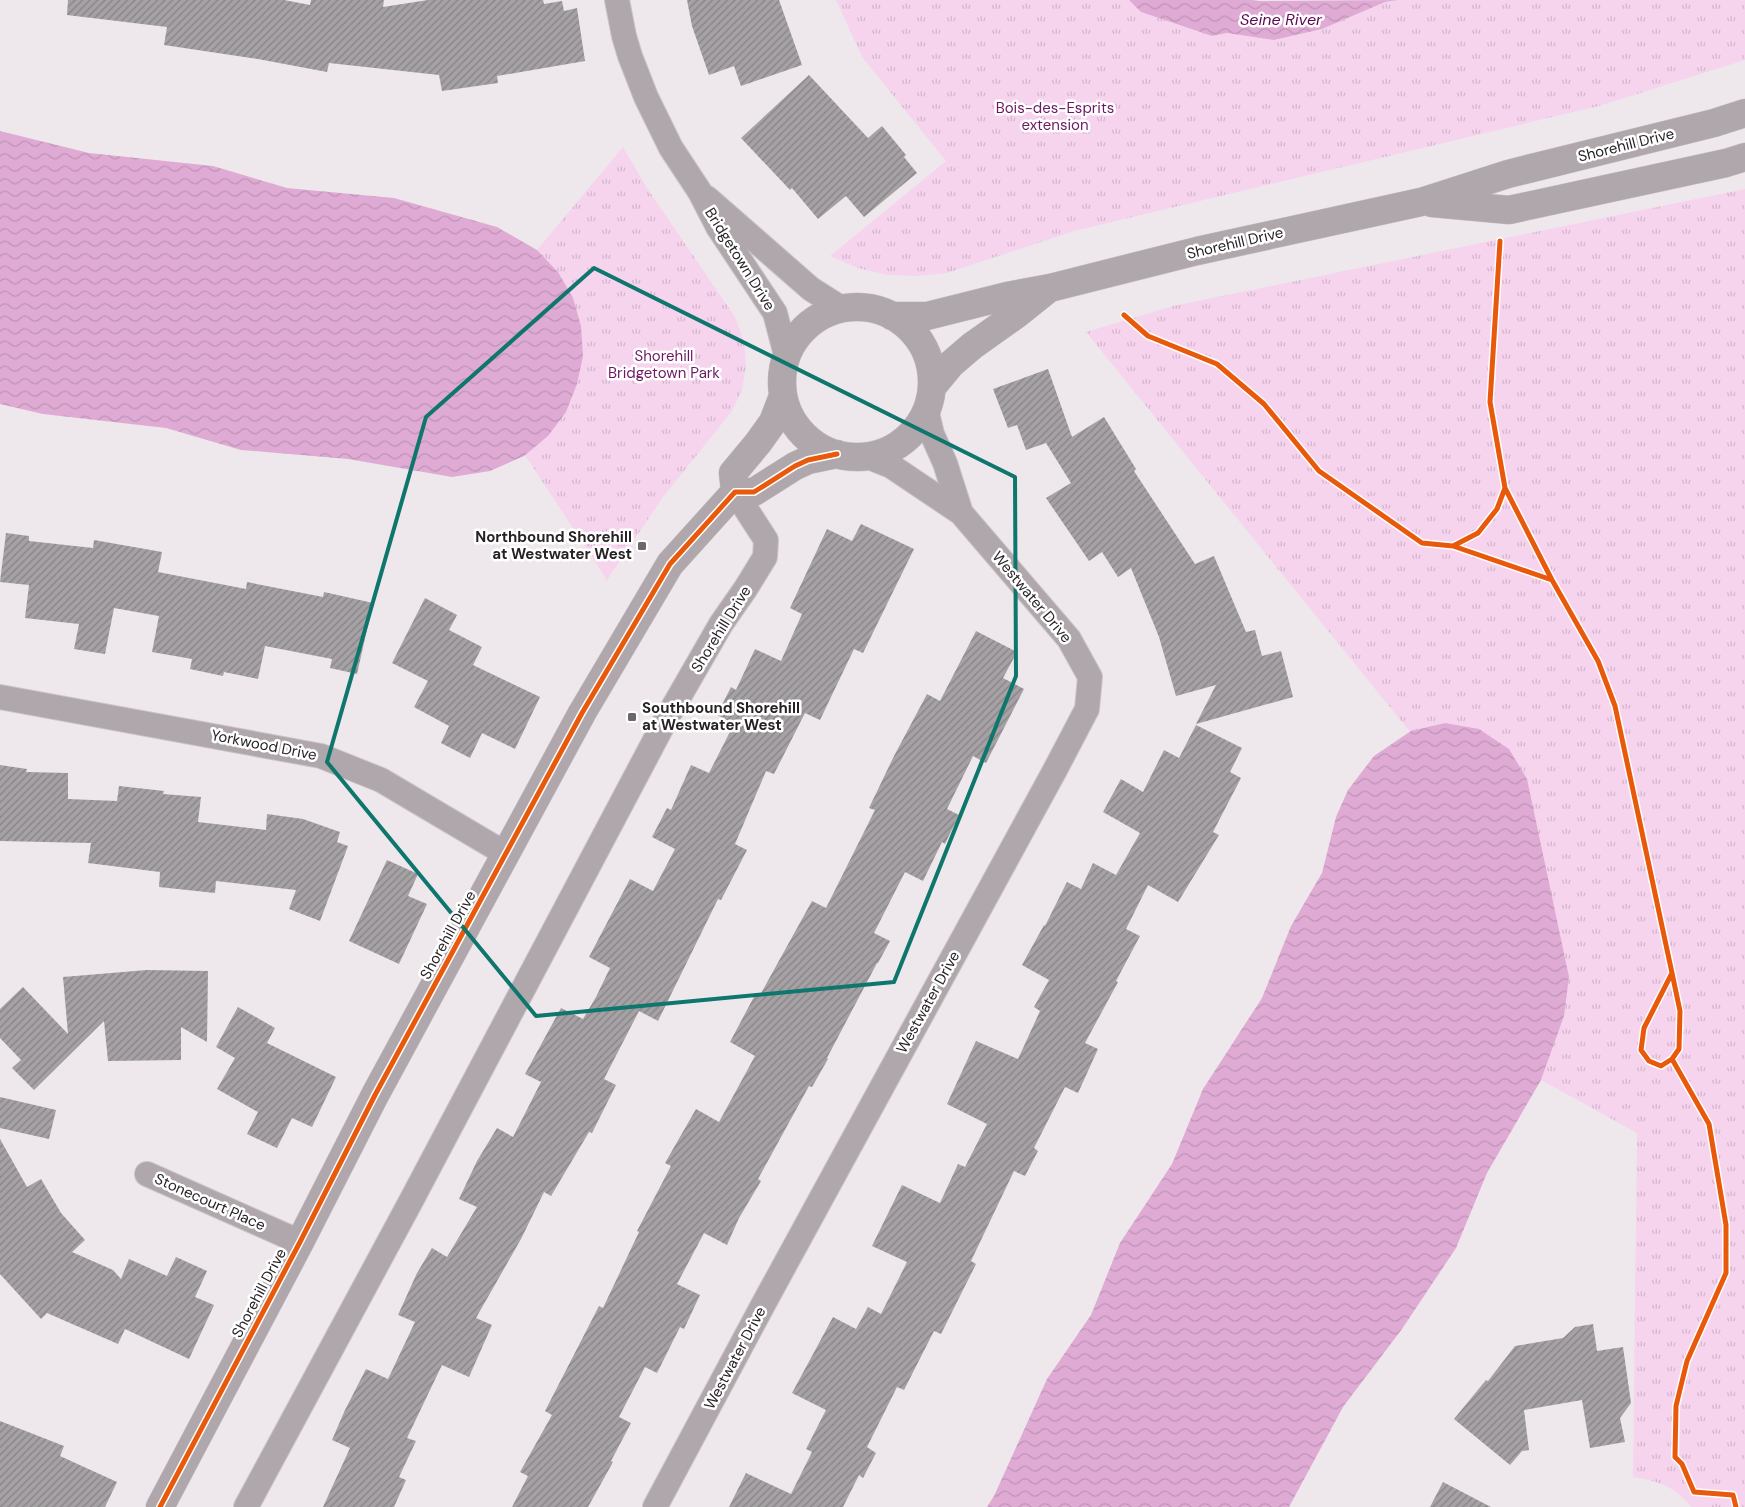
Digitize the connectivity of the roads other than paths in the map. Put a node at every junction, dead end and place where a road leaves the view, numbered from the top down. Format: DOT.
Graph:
graph roads {
  1 [pos="617,0"];
  2 [pos="1745,113"];
  3 [pos="1745,157"];
  4 [pos="700,192"];
  5 [pos="1421,202"];
  6 [pos="1050,288"];
  7 [pos="841,308"];
  8 [pos="892,316"];
  9 [pos="786,355"];
  10 [pos="783,396"];
  11 [pos="929,400"];
  12 [pos="837,454"];
  13 [pos="866,456"];
  14 [pos="735,492"];
  15 [pos="962,513"];
  16 [pos="0,696"];
  17 [pos="506,854"];
  18 [pos="148,1174"];
  19 [pos="300,1242"];
  20 [pos="160,1507"];
  21 [pos="246,1507"];
  22 [pos="655,1507"];
  1 -- 4 [label="street, Bridgetown Drive"];
  2 -- 5 [label="street, Shorehill Drive"];
  3 -- 5 [label="street, Shorehill Drive"];
  4 -- 7 [label="street, Bridgetown Drive"];
  4 -- 9 [label="street, Bridgetown Drive"];
  5 -- 6 [label="street, Shorehill Drive"];
  6 -- 8 [label="street, Shorehill Drive"];
  6 -- 11 [label="street, Shorehill Drive"];
  7 -- 8 [label="street"];
  7 -- 9 [label="street"];
  8 -- 11 [label="street"];
  9 -- 10 [label="street"];
  10 -- 12 [label="street"];
  10 -- 14 [label="street"];
  11 -- 13 [label="street"];
  11 -- 15 [label="street, Westwater Drive"];
  12 -- 13 [label="street"];
  12 -- 14 [label="street"];
  13 -- 15 [label="street, Westwater Drive"];
  14 -- 17 [label="street, Shorehill Drive"];
  14 -- 21 [label="street, Shorehill Drive"];
  15 -- 22 [label="street, Westwater Drive"];
  16 -- 17 [label="street, Yorkwood Drive"];
  17 -- 19 [label="street, Shorehill Drive"];
  18 -- 19 [label="street, Stonecourt Place"];
  19 -- 20 [label="street, Shorehill Drive"];
}
